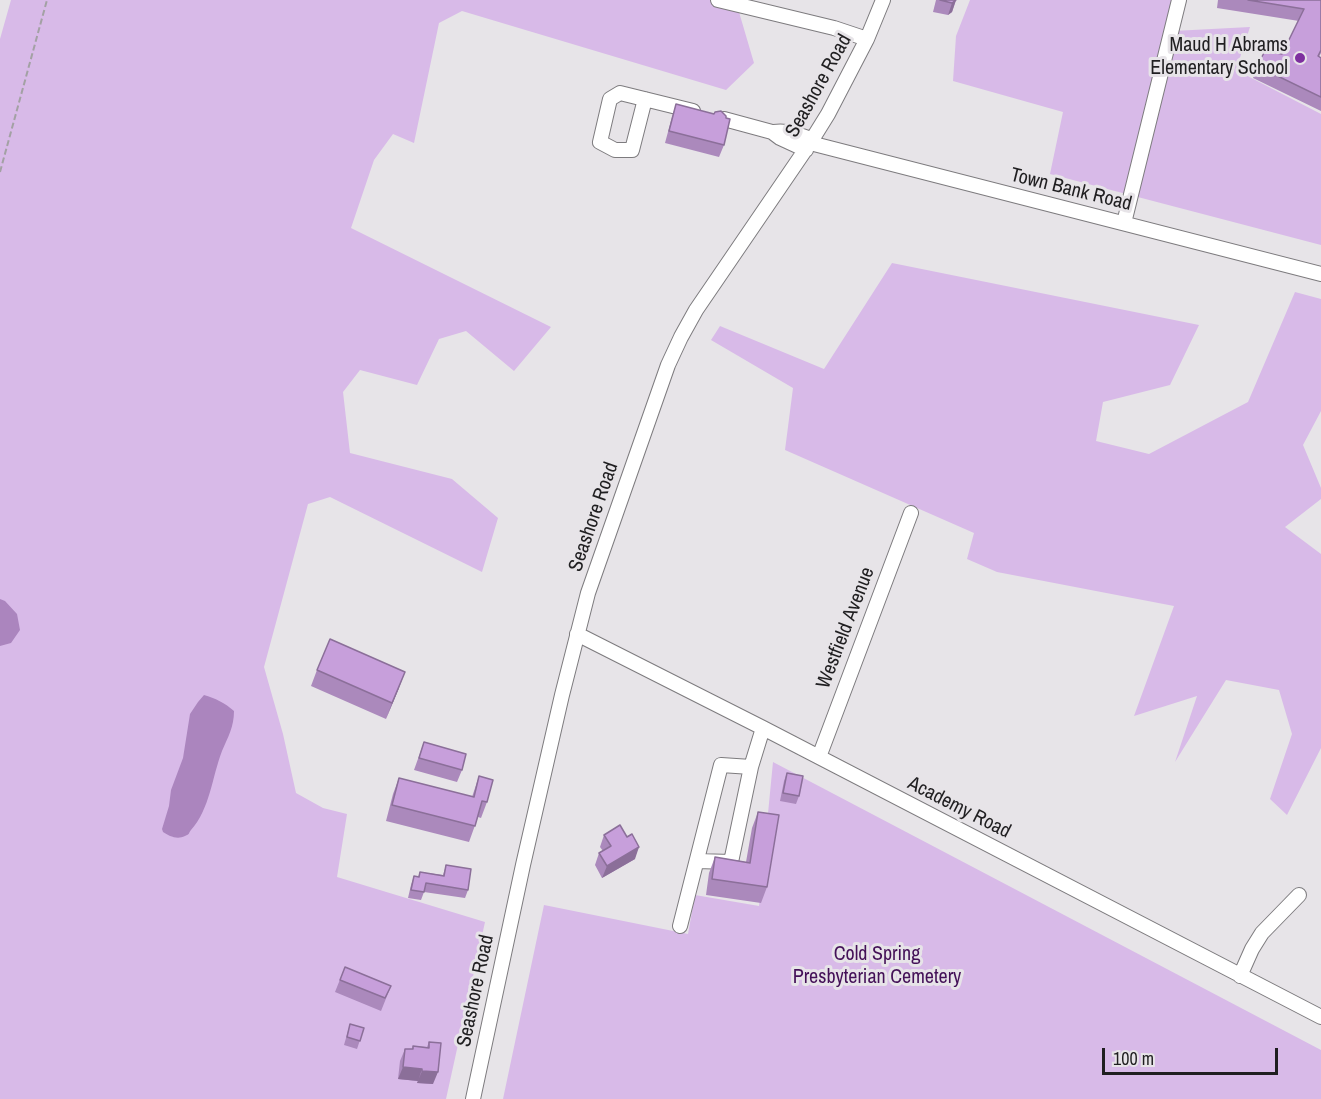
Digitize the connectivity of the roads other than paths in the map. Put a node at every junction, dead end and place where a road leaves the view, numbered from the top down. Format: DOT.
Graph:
graph roads {
  1 [pos="718,0"];
  2 [pos="884,0"];
  3 [pos="1179,0"];
  4 [pos="867,39"];
  5 [pos="645,99"];
  6 [pos="702,113"];
  7 [pos="724,119"];
  8 [pos="810,144"];
  9 [pos="1124,223"];
  10 [pos="1321,274"];
  11 [pos="911,513"];
  12 [pos="577,634"];
  13 [pos="763,728"];
  14 [pos="819,757"];
  15 [pos="751,767"];
  16 [pos="697,861"];
  17 [pos="1299,895"];
  18 [pos="680,926"];
  19 [pos="1240,976"];
  20 [pos="1321,1017"];
  21 [pos="473,1099"];
  1 -- 4 [label="street"];
  2 -- 4 [label="street, Seashore Road"];
  3 -- 9 [label="street"];
  4 -- 8 [label="street, Seashore Road"];
  5 -- 6 [label="street"];
  7 -- 8 [label="street, Town Bank Road"];
  8 -- 9 [label="street, Town Bank Road"];
  8 -- 12 [label="street, Seashore Road"];
  9 -- 10 [label="street, Town Bank Road"];
  11 -- 14 [label="street, Westfield Avenue"];
  12 -- 13 [label="street, Academy Road"];
  12 -- 21 [label="street, Seashore Road"];
  13 -- 14 [label="street, Academy Road"];
  13 -- 15 [label="street"];
  14 -- 19 [label="street, Academy Road"];
  15 -- 16 [label="street"];
  15 -- 16 [label="street"];
  16 -- 18 [label="street"];
  17 -- 19 [label="street"];
  19 -- 20 [label="street, Academy Road"];
}
